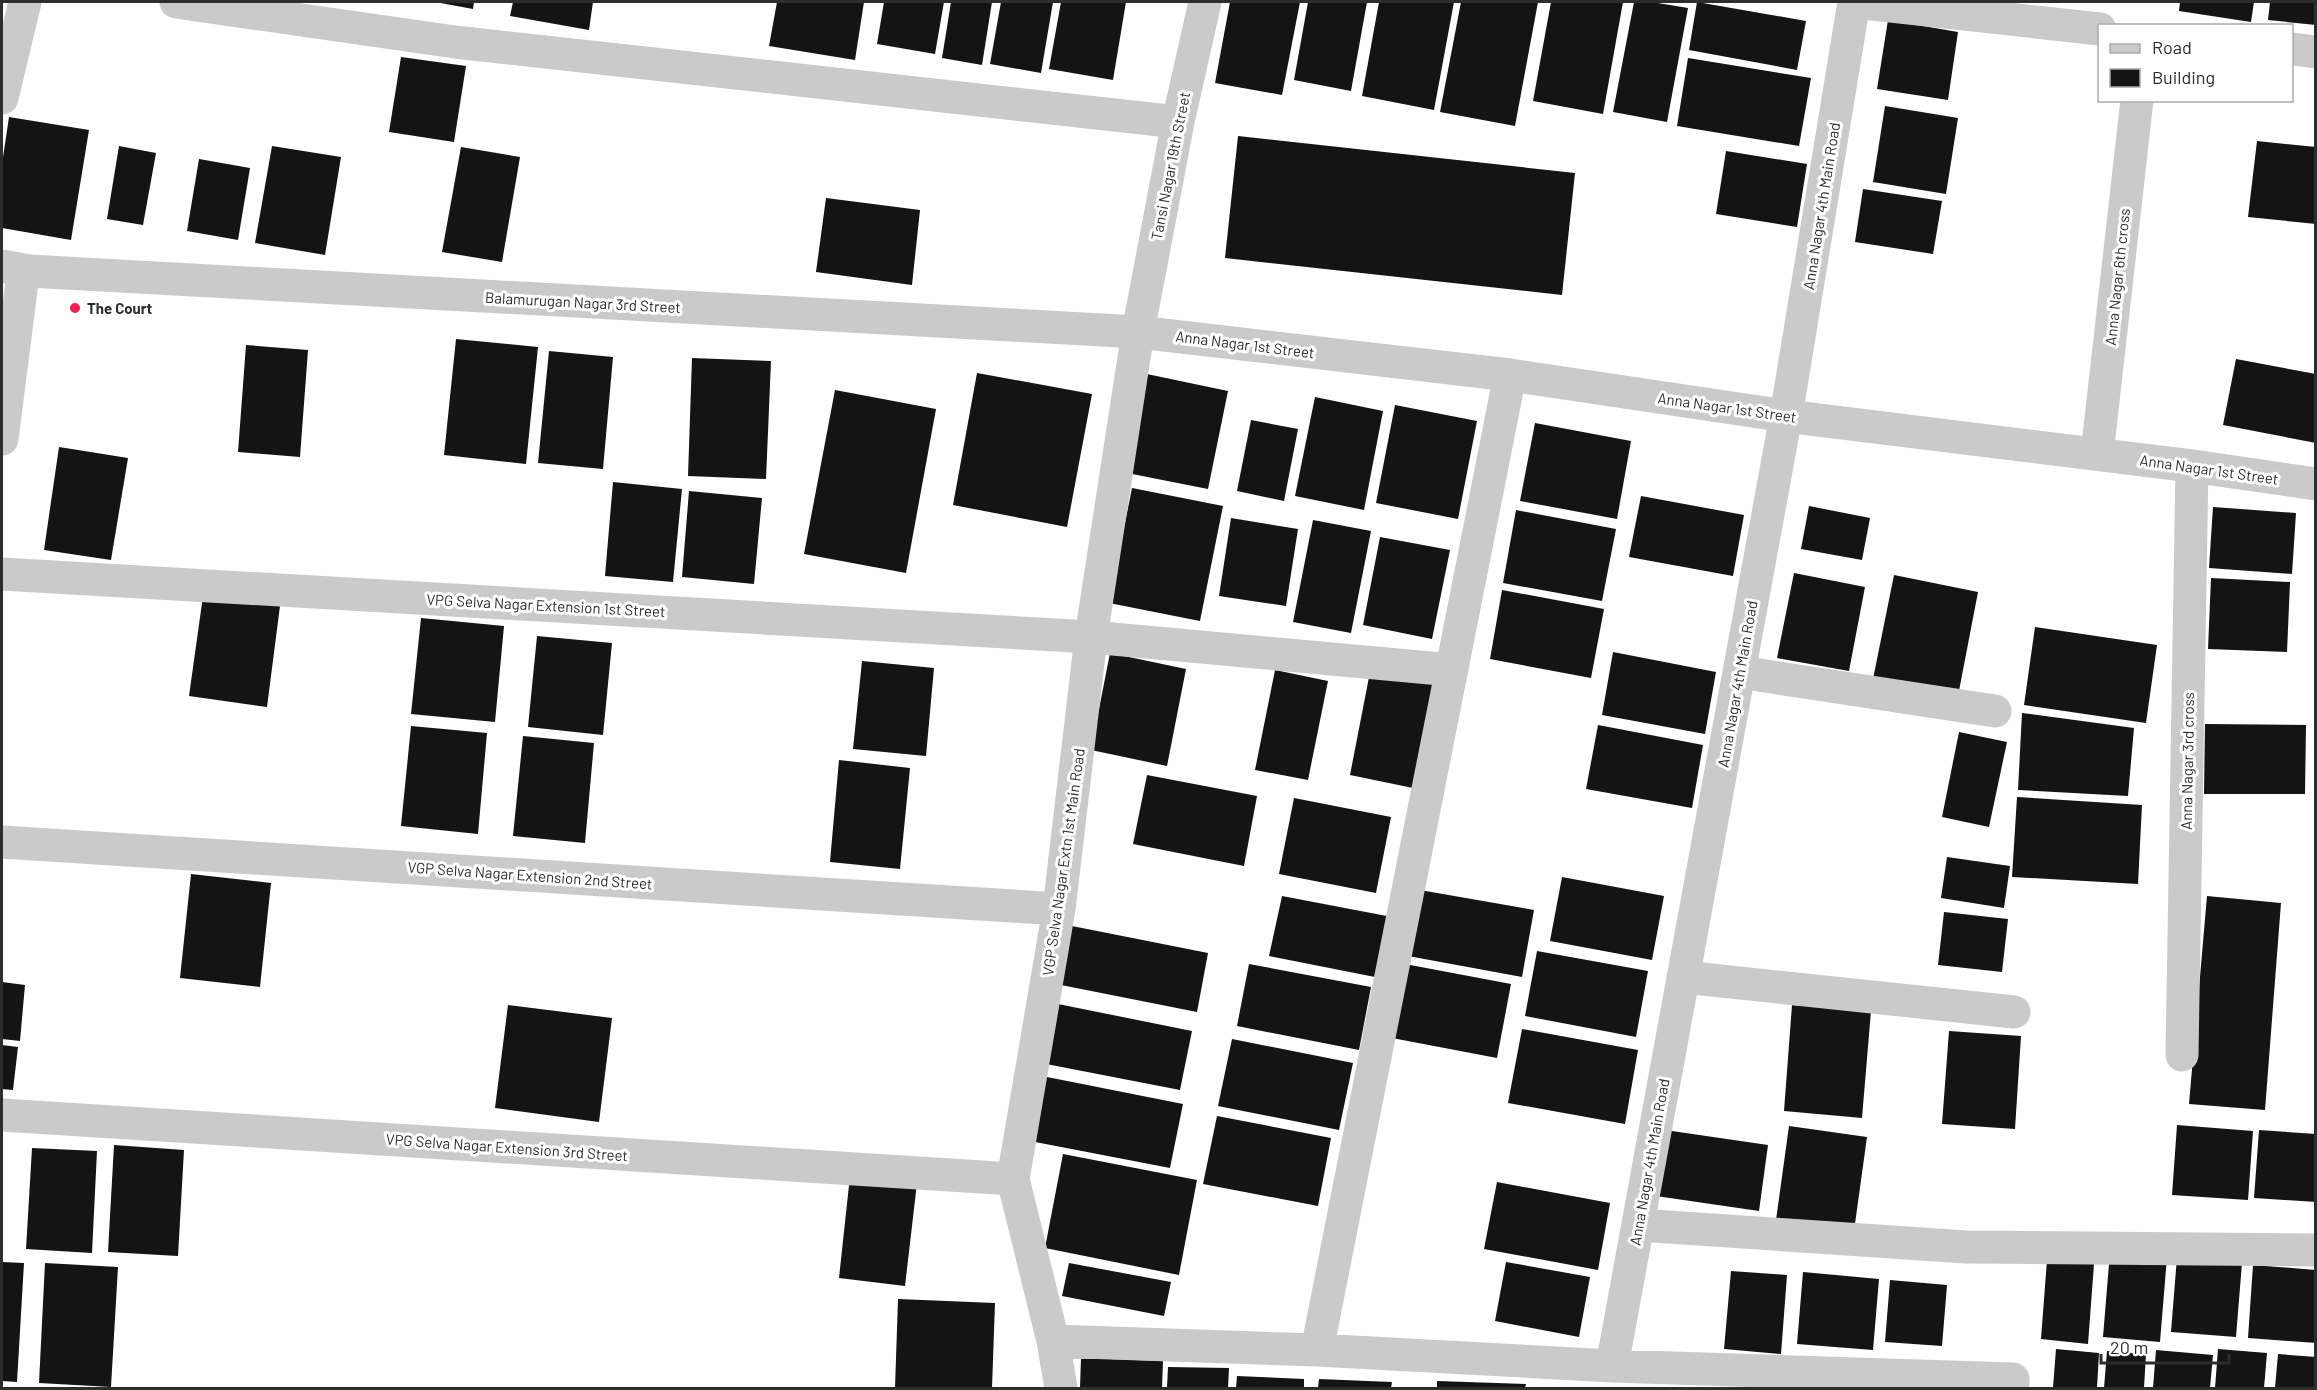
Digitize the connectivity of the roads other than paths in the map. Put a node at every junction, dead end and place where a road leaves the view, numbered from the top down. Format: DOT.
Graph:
graph roads {
  1 [pos="25,2"];
  2 [pos="176,2"];
  3 [pos="1205,2"];
  4 [pos="1854,2"];
  5 [pos="2098,29"];
  6 [pos="2293,50"];
  7 [pos="2316,52"];
  8 [pos="2,98"];
  9 [pos="2137,102"];
  10 [pos="1178,122"];
  11 [pos="15,269"];
  12 [pos="1138,332"];
  13 [pos="1510,375"];
  14 [pos="1786,416"];
  15 [pos="2,439"];
  16 [pos="2097,454"];
  17 [pos="2192,466"];
  18 [pos="2316,484"];
  19 [pos="2,574"];
  20 [pos="1091,637"];
  21 [pos="1452,670"];
  22 [pos="1739,672"];
  23 [pos="1995,711"];
  24 [pos="2,842"];
  25 [pos="1059,909"];
  26 [pos="1683,977"];
  27 [pos="2014,1012"];
  28 [pos="2182,1055"];
  29 [pos="2,1115"];
  30 [pos="1012,1179"];
  31 [pos="1638,1225"];
  32 [pos="2316,1250"];
  33 [pos="1053,1341"];
  34 [pos="1317,1350"];
  35 [pos="1612,1366"];
  36 [pos="1769,1380"];
  37 [pos="1061,1389"];
  38 [pos="2013,1389"];
  1 -- 8 [label="street"];
  2 -- 10 [label="street"];
  3 -- 10 [label="street, Tansi Nagar 19th Street"];
  4 -- 5 [label="street"];
  4 -- 14 [label="street, Anna Nagar 4th Main Road"];
  6 -- 7 [label="street"];
  9 -- 16 [label="street, Anna Nagar 6th cross"];
  10 -- 12 [label="street, Tansi Nagar 19th Street"];
  11 -- 12 [label="street, Balamurugan Nagar 3rd Street"];
  11 -- 15 [label="street"];
  12 -- 13 [label="street, Anna Nagar 1st Street"];
  12 -- 20 [label="street, VGP Selva Nagar Extn 1st Main Road"];
  13 -- 14 [label="street, Anna Nagar 1st Street"];
  13 -- 21 [label="street"];
  14 -- 16 [label="street, Anna Nagar 1st Street"];
  14 -- 22 [label="street, Anna Nagar 4th Main Road"];
  16 -- 17 [label="street, Anna Nagar 1st Street"];
  17 -- 18 [label="street, Anna Nagar 1st Street"];
  17 -- 28 [label="street, Anna Nagar 3rd cross"];
  19 -- 20 [label="street, VPG Selva Nagar Extension 1st Street"];
  20 -- 21 [label="street, VPG Selva Nagar Extension 1st Street"];
  20 -- 25 [label="street, VGP Selva Nagar Extn 1st Main Road"];
  21 -- 34 [label="street"];
  22 -- 23 [label="street"];
  22 -- 26 [label="street, Anna Nagar 4th Main Road"];
  24 -- 25 [label="street, VGP Selva Nagar Extension 2nd Street"];
  25 -- 30 [label="street, VGP Selva Nagar Extn 1st Main Road"];
  26 -- 27 [label="street"];
  26 -- 31 [label="street, Anna Nagar 4th Main Road"];
  29 -- 30 [label="street, VPG Selva Nagar Extension 3rd Street"];
  30 -- 33 [label="street, VGP Selva Nagar Extn 1st Main Road"];
  31 -- 32 [label="street"];
  31 -- 35 [label="street, Anna Nagar 4th Main Road"];
  33 -- 34 [label="street"];
  33 -- 37 [label="street, VGP Selva Nagar Extn 1st Main Road"];
  34 -- 35 [label="street"];
  35 -- 36 [label="street"];
  36 -- 38 [label="street"];
}
